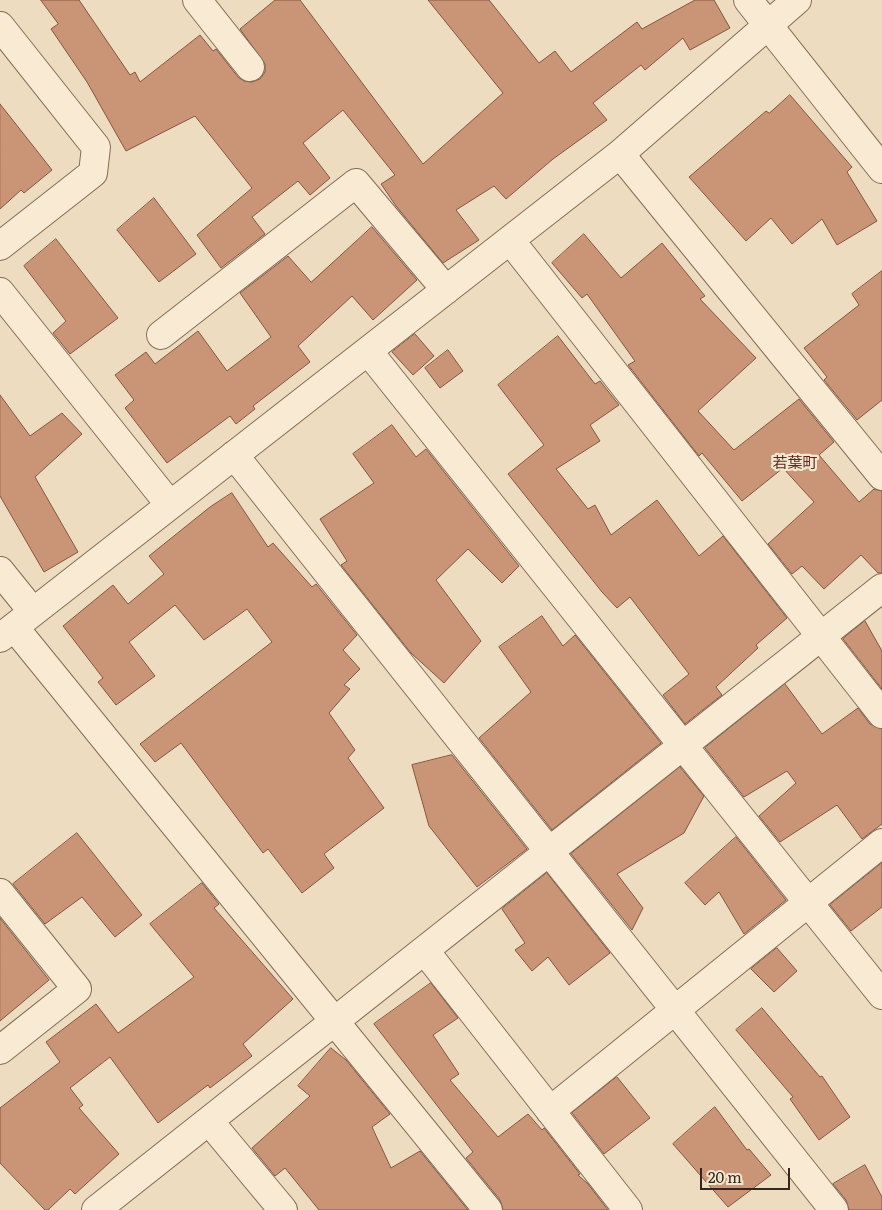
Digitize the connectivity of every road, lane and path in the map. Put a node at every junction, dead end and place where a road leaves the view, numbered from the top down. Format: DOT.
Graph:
graph roads {
  1 [pos="197,0"];
  2 [pos="748,0"];
  3 [pos="797,0"];
  4 [pos="766,25"];
  5 [pos="0,26"];
  6 [pos="250,67"];
  7 [pos="620,154"];
  8 [pos="882,169"];
  9 [pos="510,240"];
  10 [pos="0,246"];
  11 [pos="446,290"];
  12 [pos="0,292"];
  13 [pos="161,335"];
  14 [pos="368,351"];
  15 [pos="234,455"];
  16 [pos="882,476"];
  17 [pos="170,505"];
  18 [pos="0,571"];
  19 [pos="882,588"];
  20 [pos="16,626"];
  21 [pos="820,638"];
  22 [pos="882,714"];
  23 [pos="683,746"];
  24 [pos="882,843"];
  25 [pos="549,852"];
  26 [pos="0,893"];
  27 [pos="808,902"];
  28 [pos="424,950"];
  29 [pos="882,995"];
  30 [pos="675,1010"];
  31 [pos="335,1021"];
  32 [pos="0,1050"];
  33 [pos="550,1110"];
  34 [pos="209,1121"];
  35 [pos="96,1210"];
  36 [pos="283,1210"];
  37 [pos="488,1210"];
  38 [pos="628,1210"];
  39 [pos="834,1210"];
  1 -- 6 [label="street"];
  2 -- 4 [label="street"];
  3 -- 4 [label="street"];
  4 -- 7 [label="street"];
  4 -- 8 [label="street"];
  5 -- 10 [label="street"];
  7 -- 9 [label="street"];
  7 -- 16 [label="street"];
  9 -- 11 [label="street"];
  9 -- 21 [label="street"];
  11 -- 13 [label="street"];
  11 -- 14 [label="street"];
  12 -- 17 [label="street"];
  14 -- 15 [label="street"];
  14 -- 23 [label="street"];
  15 -- 17 [label="street"];
  15 -- 25 [label="street"];
  17 -- 20 [label="street"];
  18 -- 20 [label="street"];
  19 -- 21 [label="street"];
  20 -- 31 [label="street"];
  21 -- 22 [label="street"];
  21 -- 23 [label="street"];
  23 -- 25 [label="street"];
  23 -- 27 [label="street"];
  24 -- 27 [label="street"];
  25 -- 28 [label="street"];
  25 -- 30 [label="street"];
  26 -- 32 [label="street"];
  27 -- 29 [label="street"];
  27 -- 30 [label="street"];
  28 -- 31 [label="street"];
  28 -- 33 [label="street"];
  30 -- 33 [label="street"];
  30 -- 39 [label="street"];
  31 -- 34 [label="street"];
  31 -- 37 [label="street"];
  33 -- 38 [label="street"];
  34 -- 35 [label="street"];
  34 -- 36 [label="street"];
}
